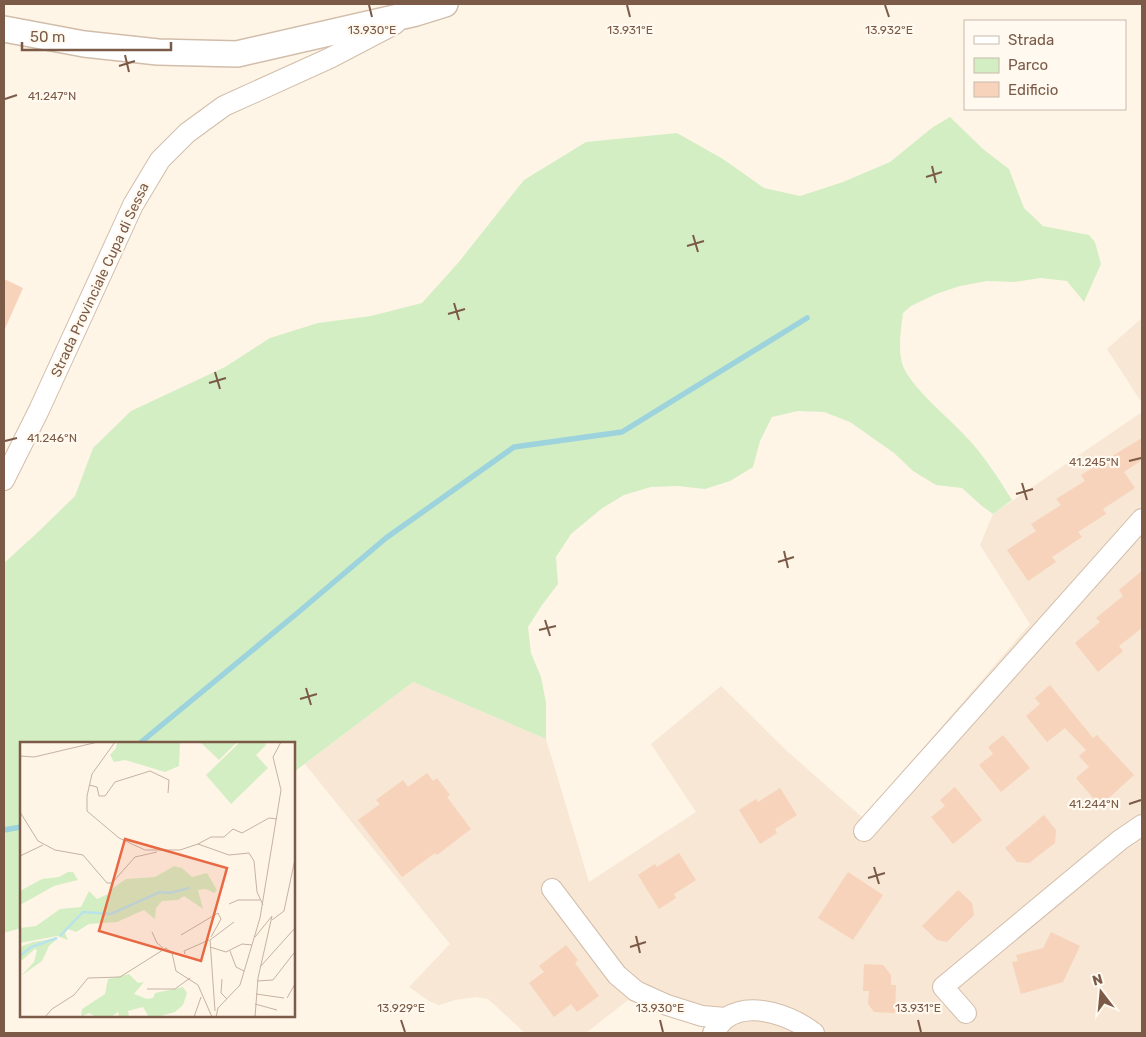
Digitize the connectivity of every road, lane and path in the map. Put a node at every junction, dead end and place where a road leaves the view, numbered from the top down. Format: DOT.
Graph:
graph roads {
  1 [pos="445,4"];
  2 [pos="416,13"];
  3 [pos="4,29"];
  4 [pos="4,480"];
  5 [pos="1142,519"];
  6 [pos="1142,825"];
  7 [pos="864,831"];
  8 [pos="552,889"];
  9 [pos="966,1013"];
  10 [pos="720,1026"];
  11 [pos="814,1033"];
  1 -- 2 [label="street"];
  2 -- 3 [label="street"];
  2 -- 4 [label="street, Strada Provinciale Cupa di Sessa"];
  5 -- 7 [label="street"];
  6 -- 9 [label="street"];
  8 -- 10 [label="street"];
  10 -- 11 [label="street"];
}
